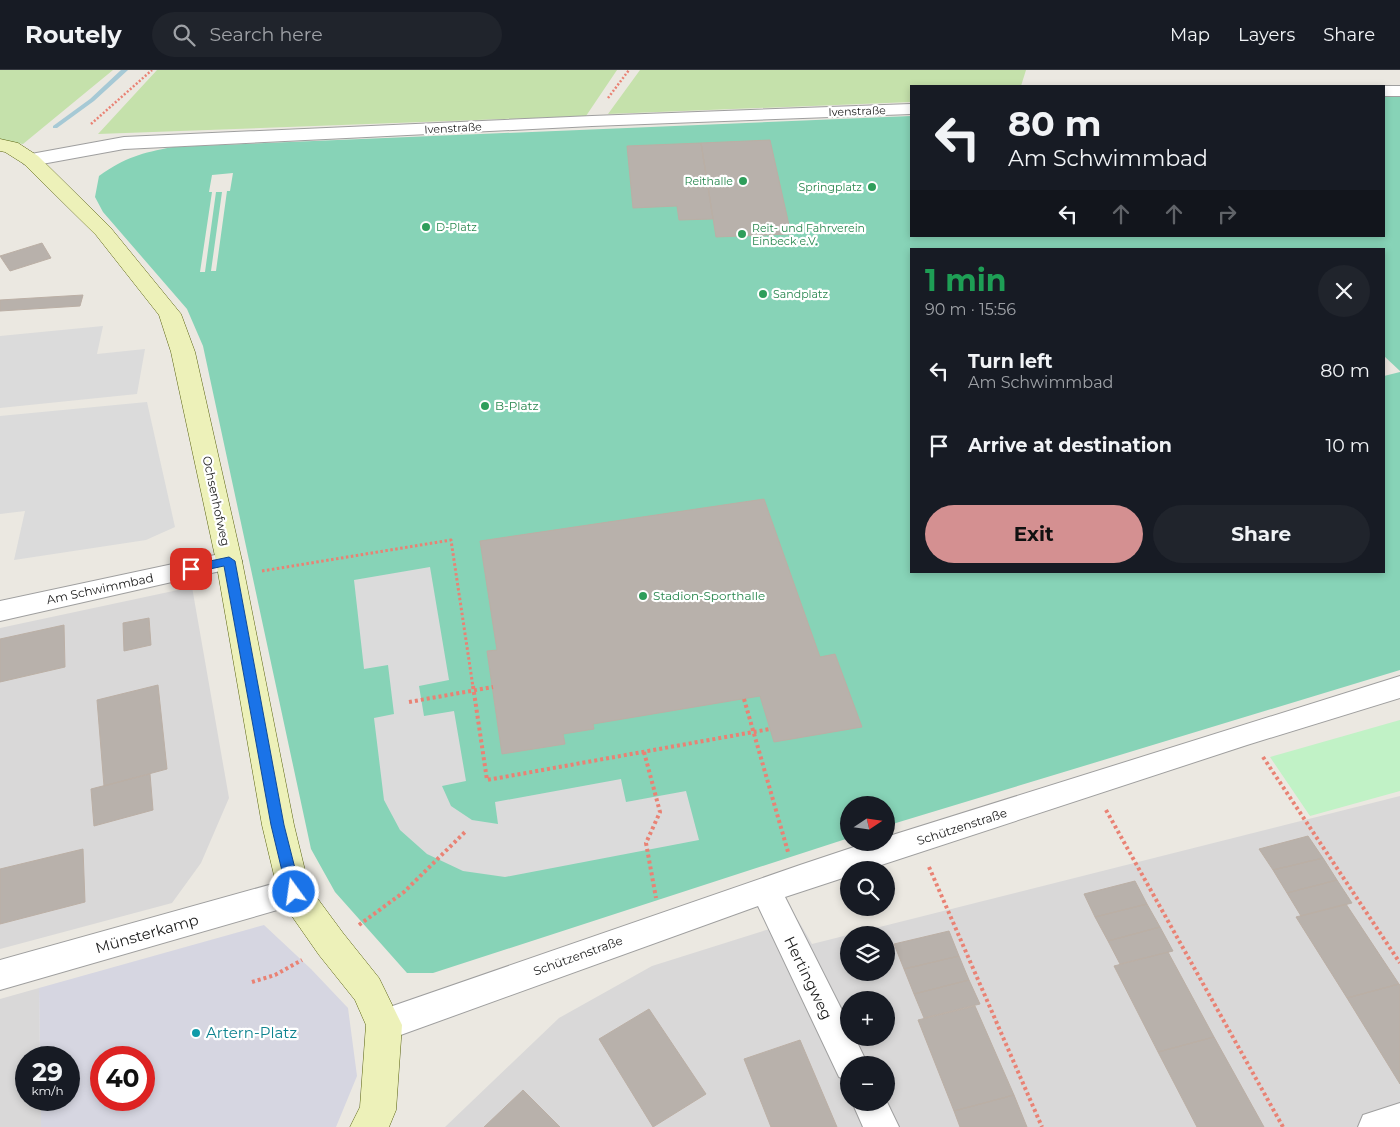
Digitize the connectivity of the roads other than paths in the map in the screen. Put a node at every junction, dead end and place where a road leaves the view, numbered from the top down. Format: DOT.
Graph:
graph roads {
  1 [pos="1400,90"];
  2 [pos="1385,91"];
  3 [pos="910,109"];
  4 [pos="0,145"];
  5 [pos="32,160"];
  6 [pos="230,569"];
  7 [pos="0,611"];
  8 [pos="1400,687"];
  9 [pos="766,890"];
  10 [pos="294,892"];
  11 [pos="0,975"];
  12 [pos="384,1025"];
  13 [pos="847,1056"];
  14 [pos="873,1111"];
  15 [pos="1400,1120"];
  16 [pos="369,1127"];
  17 [pos="881,1127"];
  18 [pos="1376,1127"];
  1 -- 2 [label="street"];
  3 -- 5 [label="street, Ivenstraße"];
  4 -- 5 [label="street"];
  5 -- 6 [label="street, Ochsenhofweg"];
  6 -- 7 [label="street, Am Schwimmbad"];
  6 -- 10 [label="street, Ochsenhofweg"];
  8 -- 9 [label="street, Schützenstraße"];
  9 -- 12 [label="street, Schützenstraße"];
  9 -- 13 [label="street, Hertingweg"];
  10 -- 11 [label="street, Münsterkamp"];
  10 -- 12 [label="street, Ochsenhofweg"];
  12 -- 16 [label="street"];
  14 -- 17 [label="street"];
  15 -- 18 [label="street"];
}
